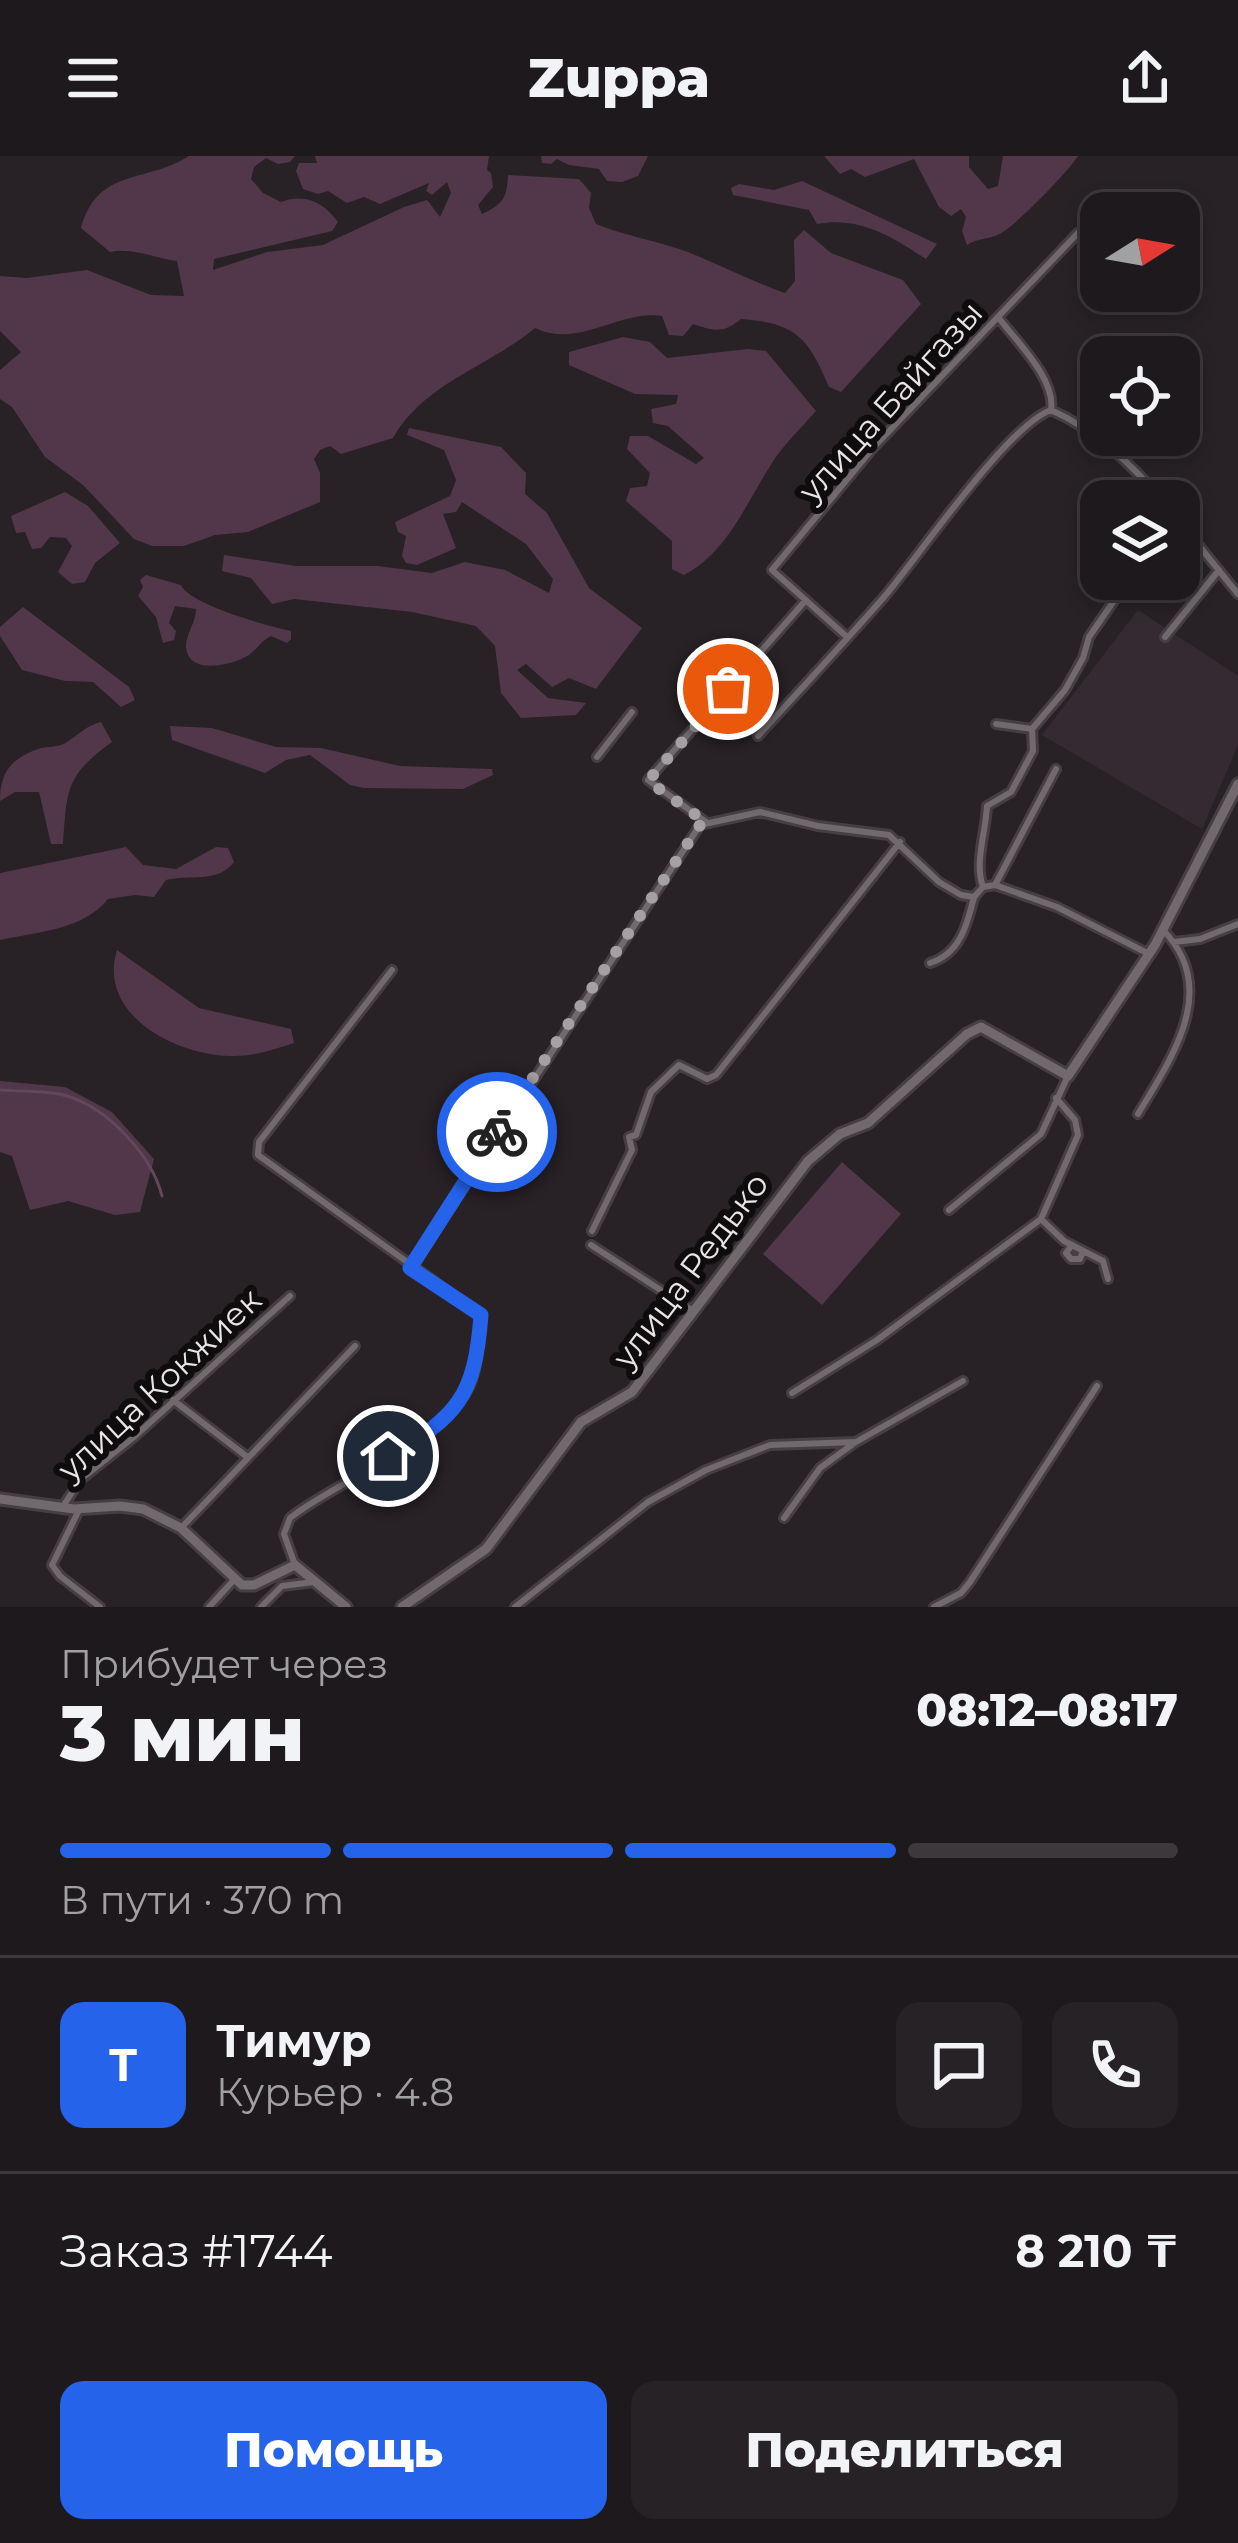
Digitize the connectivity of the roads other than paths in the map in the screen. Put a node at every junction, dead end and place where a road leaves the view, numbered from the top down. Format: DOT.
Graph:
graph roads {
  1 [pos="1078,233"];
  2 [pos="998,316"];
  3 [pos="1051,410"];
  4 [pos="1141,480"];
  5 [pos="1200,548"];
  6 [pos="1219,570"];
  7 [pos="1238,594"];
  8 [pos="806,600"];
  9 [pos="1115,600"];
  10 [pos="1165,637"];
  11 [pos="847,638"];
  12 [pos="632,712"];
  13 [pos="996,724"];
  14 [pos="1032,729"];
  15 [pos="758,736"];
  16 [pos="597,757"];
  17 [pos="1056,769"];
  18 [pos="1238,784"];
  19 [pos="706,822"];
  20 [pos="900,842"];
  21 [pos="995,885"];
  22 [pos="982,887"];
  23 [pos="974,898"];
  24 [pos="1238,924"];
  25 [pos="1162,929"];
  26 [pos="1174,942"];
  27 [pos="1149,954"];
  28 [pos="930,963"];
  29 [pos="392,970"];
  30 [pos="1068,1076"];
  31 [pos="1055,1098"];
  32 [pos="1138,1114"];
  33 [pos="949,1210"];
  34 [pos="1041,1219"];
  35 [pos="592,1231"];
  36 [pos="591,1245"];
  37 [pos="410,1268"];
  38 [pos="1108,1279"];
  39 [pos="290,1296"];
  40 [pos="693,1311"];
  41 [pos="355,1346"];
  42 [pos="963,1381"];
  43 [pos="1097,1386"];
  44 [pos="792,1393"];
  45 [pos="173,1400"];
  46 [pos="856,1442"];
  47 [pos="247,1457"];
  48 [pos="0,1498"];
  49 [pos="62,1508"];
  50 [pos="79,1510"];
  51 [pos="784,1518"];
  52 [pos="181,1528"];
  53 [pos="295,1565"];
  54 [pos="233,1581"];
  55 [pos="314,1582"];
  56 [pos="100,1607"];
  57 [pos="209,1607"];
  58 [pos="261,1607"];
  59 [pos="346,1607"];
  60 [pos="402,1607"];
  61 [pos="515,1607"];
  62 [pos="934,1607"];
  1 -- 2 [label="street, улица Байгазы"];
  2 -- 3 [label="street"];
  2 -- 8 [label="street, улица Байгазы"];
  3 -- 4 [label="street"];
  3 -- 11 [label="street"];
  5 -- 6 [label="street"];
  6 -- 7 [label="street"];
  6 -- 10 [label="street"];
  8 -- 11 [label="street, улица Байгазы"];
  8 -- 19 [label="street"];
  9 -- 14 [label="street"];
  11 -- 15 [label="street"];
  12 -- 16 [label="street"];
  13 -- 14 [label="street"];
  14 -- 22 [label="street"];
  17 -- 21 [label="street"];
  18 -- 25 [label="street"];
  19 -- 20 [label="street"];
  19 -- 37 [label="street"];
  20 -- 23 [label="street"];
  20 -- 35 [label="street"];
  21 -- 22 [label="street"];
  21 -- 27 [label="street"];
  22 -- 23 [label="street"];
  23 -- 28 [label="street"];
  24 -- 26 [label="street"];
  25 -- 26 [label="street"];
  25 -- 27 [label="street"];
  26 -- 32 [label="street"];
  27 -- 30 [label="street"];
  29 -- 37 [label="street"];
  30 -- 31 [label="street"];
  30 -- 40 [label="street, улица Редько"];
  31 -- 33 [label="street"];
  31 -- 34 [label="street"];
  34 -- 38 [label="street"];
  34 -- 44 [label="street"];
  36 -- 40 [label="street"];
  37 -- 53 [label="street"];
  39 -- 45 [label="street, улица Кокжиек"];
  40 -- 60 [label="street, улица Редько"];
  41 -- 47 [label="street"];
  42 -- 46 [label="street"];
  43 -- 62 [label="street"];
  45 -- 47 [label="street"];
  45 -- 49 [label="street, улица Кокжиек"];
  46 -- 51 [label="street"];
  46 -- 61 [label="street"];
  47 -- 52 [label="street"];
  48 -- 49 [label="street"];
  49 -- 50 [label="street"];
  50 -- 52 [label="street"];
  50 -- 56 [label="street"];
  52 -- 54 [label="street"];
  53 -- 54 [label="street"];
  53 -- 55 [label="street"];
  54 -- 57 [label="street"];
  55 -- 58 [label="street"];
  55 -- 59 [label="street"];
}
